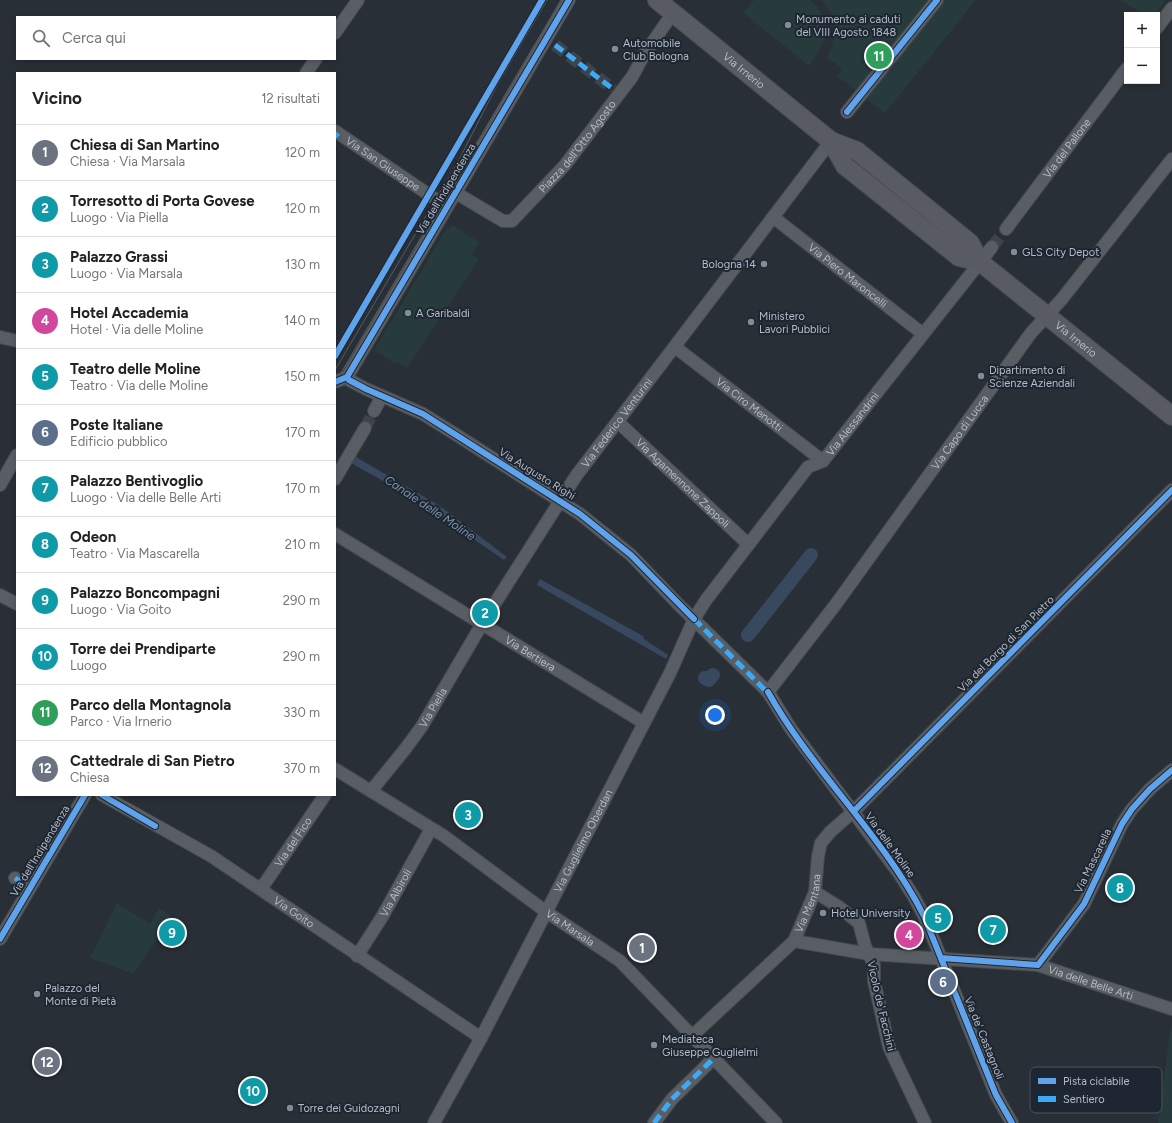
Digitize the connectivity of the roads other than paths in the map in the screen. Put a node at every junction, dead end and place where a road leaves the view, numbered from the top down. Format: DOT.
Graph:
graph roads {
  1 [pos="358,0"];
  2 [pos="569,0"];
  3 [pos="657,0"];
  4 [pos="937,0"];
  5 [pos="1172,8"];
  6 [pos="673,13"];
  7 [pos="1160,24"];
  8 [pos="336,32"];
  9 [pos="315,60"];
  10 [pos="307,72"];
  11 [pos="1124,72"];
  12 [pos="847,112"];
  13 [pos="336,134"];
  14 [pos="832,141"];
  15 [pos="1172,159"];
  16 [pos="456,192"];
  17 [pos="447,207"];
  18 [pos="773,217"];
  19 [pos="1006,229"];
  20 [pos="992,247"];
  21 [pos="980,262"];
  22 [pos="1048,316"];
  23 [pos="923,334"];
  24 [pos="0,337"];
  25 [pos="16,341"];
  26 [pos="675,348"];
  27 [pos="347,377"];
  28 [pos="336,382"];
  29 [pos="382,396"];
  30 [pos="374,411"];
  31 [pos="1172,416"];
  32 [pos="618,422"];
  33 [pos="365,428"];
  34 [pos="16,457"];
  35 [pos="823,461"];
  36 [pos="336,477"];
  37 [pos="0,485"];
  38 [pos="1172,490"];
  39 [pos="560,500"];
  40 [pos="336,535"];
  41 [pos="748,544"];
  42 [pos="0,595"];
  43 [pos="16,603"];
  44 [pos="485,618"];
  45 [pos="694,619"];
  46 [pos="768,692"];
  47 [pos="644,723"];
  48 [pos="1172,770"];
  49 [pos="337,773"];
  50 [pos="371,791"];
  51 [pos="83,796"];
  52 [pos="104,796"];
  53 [pos="324,796"];
  54 [pos="854,812"];
  55 [pos="431,829"];
  56 [pos="15,878"];
  57 [pos="30,888"];
  58 [pos="261,889"];
  59 [pos="815,892"];
  60 [pos="545,911"];
  61 [pos="2,931"];
  62 [pos="794,941"];
  63 [pos="869,954"];
  64 [pos="357,956"];
  65 [pos="941,958"];
  66 [pos="1038,965"];
  67 [pos="1172,1009"];
  68 [pos="692,1036"];
  69 [pos="481,1038"];
  70 [pos="713,1059"];
  71 [pos="920,1120"];
  72 [pos="434,1123"];
  73 [pos="654,1123"];
  74 [pos="776,1123"];
  75 [pos="1012,1123"];
  1 -- 8 [label="street"];
  2 -- 16 [label="street, Via dell'Indipendenza"];
  3 -- 6 [label="street, Via Irnerio"];
  4 -- 12 [label="street"];
  5 -- 7 [label="street"];
  6 -- 14 [label="street, Via Irnerio"];
  6 -- 16 [label="street, Piazza dell'Otto Agosto"];
  9 -- 10 [label="street"];
  11 -- 19 [label="street, Via del Pallone"];
  13 -- 17 [label="street, Via San Giuseppe"];
  14 -- 18 [label="street"];
  14 -- 21 [label="street, Via Irnerio"];
  15 -- 22 [label="street, Via Capo di Lucca"];
  16 -- 17 [label="street, Via dell'Indipendenza"];
  17 -- 27 [label="street, Via dell'Indipendenza"];
  18 -- 23 [label="street, Via Piero Maroncelli"];
  18 -- 26 [label="street"];
  20 -- 21 [label="street"];
  21 -- 22 [label="street, Via Irnerio"];
  21 -- 23 [label="street, Via Alessandrini"];
  22 -- 31 [label="street, Via Irnerio"];
  22 -- 46 [label="street, Via Capo di Lucca"];
  23 -- 35 [label="street, Via Alessandrini"];
  24 -- 25 [label="street"];
  26 -- 32 [label="street, Via Federico Venturini"];
  26 -- 35 [label="street, Via Ciro Menotti"];
  27 -- 28 [label="street"];
  27 -- 29 [label="street, Via Augusto Righi"];
  29 -- 30 [label="street"];
  29 -- 39 [label="street, Via Augusto Righi"];
  32 -- 39 [label="street, Via Federico Venturini"];
  32 -- 41 [label="street, Via Agamennone Zappoli"];
  33 -- 36 [label="street"];
  34 -- 37 [label="street"];
  35 -- 41 [label="street, Via Alessandrini"];
  38 -- 54 [label="street, Via del Borgo di San Pietro"];
  39 -- 44 [label="street, Via Piella"];
  39 -- 45 [label="street, Via Augusto Righi"];
  40 -- 44 [label="street, Via Bertiera"];
  41 -- 45 [label="street, Via Alessandrini"];
  42 -- 43 [label="street"];
  44 -- 47 [label="street, Via Bertiera"];
  44 -- 50 [label="street, Via Piella"];
  45 -- 46 [label="street, Via delle Moline"];
  45 -- 47 [label="street, Via Guglielmo Oberdan"];
  46 -- 54 [label="street, Via delle Moline"];
  47 -- 60 [label="street, Via Guglielmo Oberdan"];
  48 -- 66 [label="street, Via Mascarella"];
  49 -- 50 [label="street, Via Marsala"];
  50 -- 55 [label="street, Via Marsala"];
  51 -- 57 [label="street, Via dell'Indipendenza"];
  52 -- 58 [label="street, Via Goito"];
  53 -- 58 [label="street, Via del Fico"];
  54 -- 59 [label="street, Via Mentana"];
  54 -- 65 [label="street, Via delle Moline"];
  55 -- 60 [label="street, Via Marsala"];
  55 -- 64 [label="street, Via Albiroli"];
  56 -- 57 [label="street"];
  57 -- 61 [label="street, Via dell'Indipendenza"];
  58 -- 64 [label="street, Via Goito"];
  59 -- 62 [label="street, Via Mentana"];
  59 -- 63 [label="street, Vicolo de' Facchini"];
  60 -- 68 [label="street, Via Marsala"];
  60 -- 69 [label="street, Via Guglielmo Oberdan"];
  62 -- 63 [label="street, Via delle Belle Arti"];
  62 -- 68 [label="street, Via Mentana"];
  63 -- 65 [label="street, Via delle Belle Arti"];
  63 -- 71 [label="street, Vicolo de' Facchini"];
  64 -- 69 [label="street, Via Goito"];
  65 -- 66 [label="street, Via delle Belle Arti"];
  65 -- 75 [label="street, Via de' Castagnoli"];
  66 -- 67 [label="street, Via delle Belle Arti"];
  68 -- 70 [label="street, Via Marsala"];
  69 -- 72 [label="street, Via Guglielmo Oberdan"];
  70 -- 73 [label="street"];
  70 -- 74 [label="street, Via Marsala"];
}
